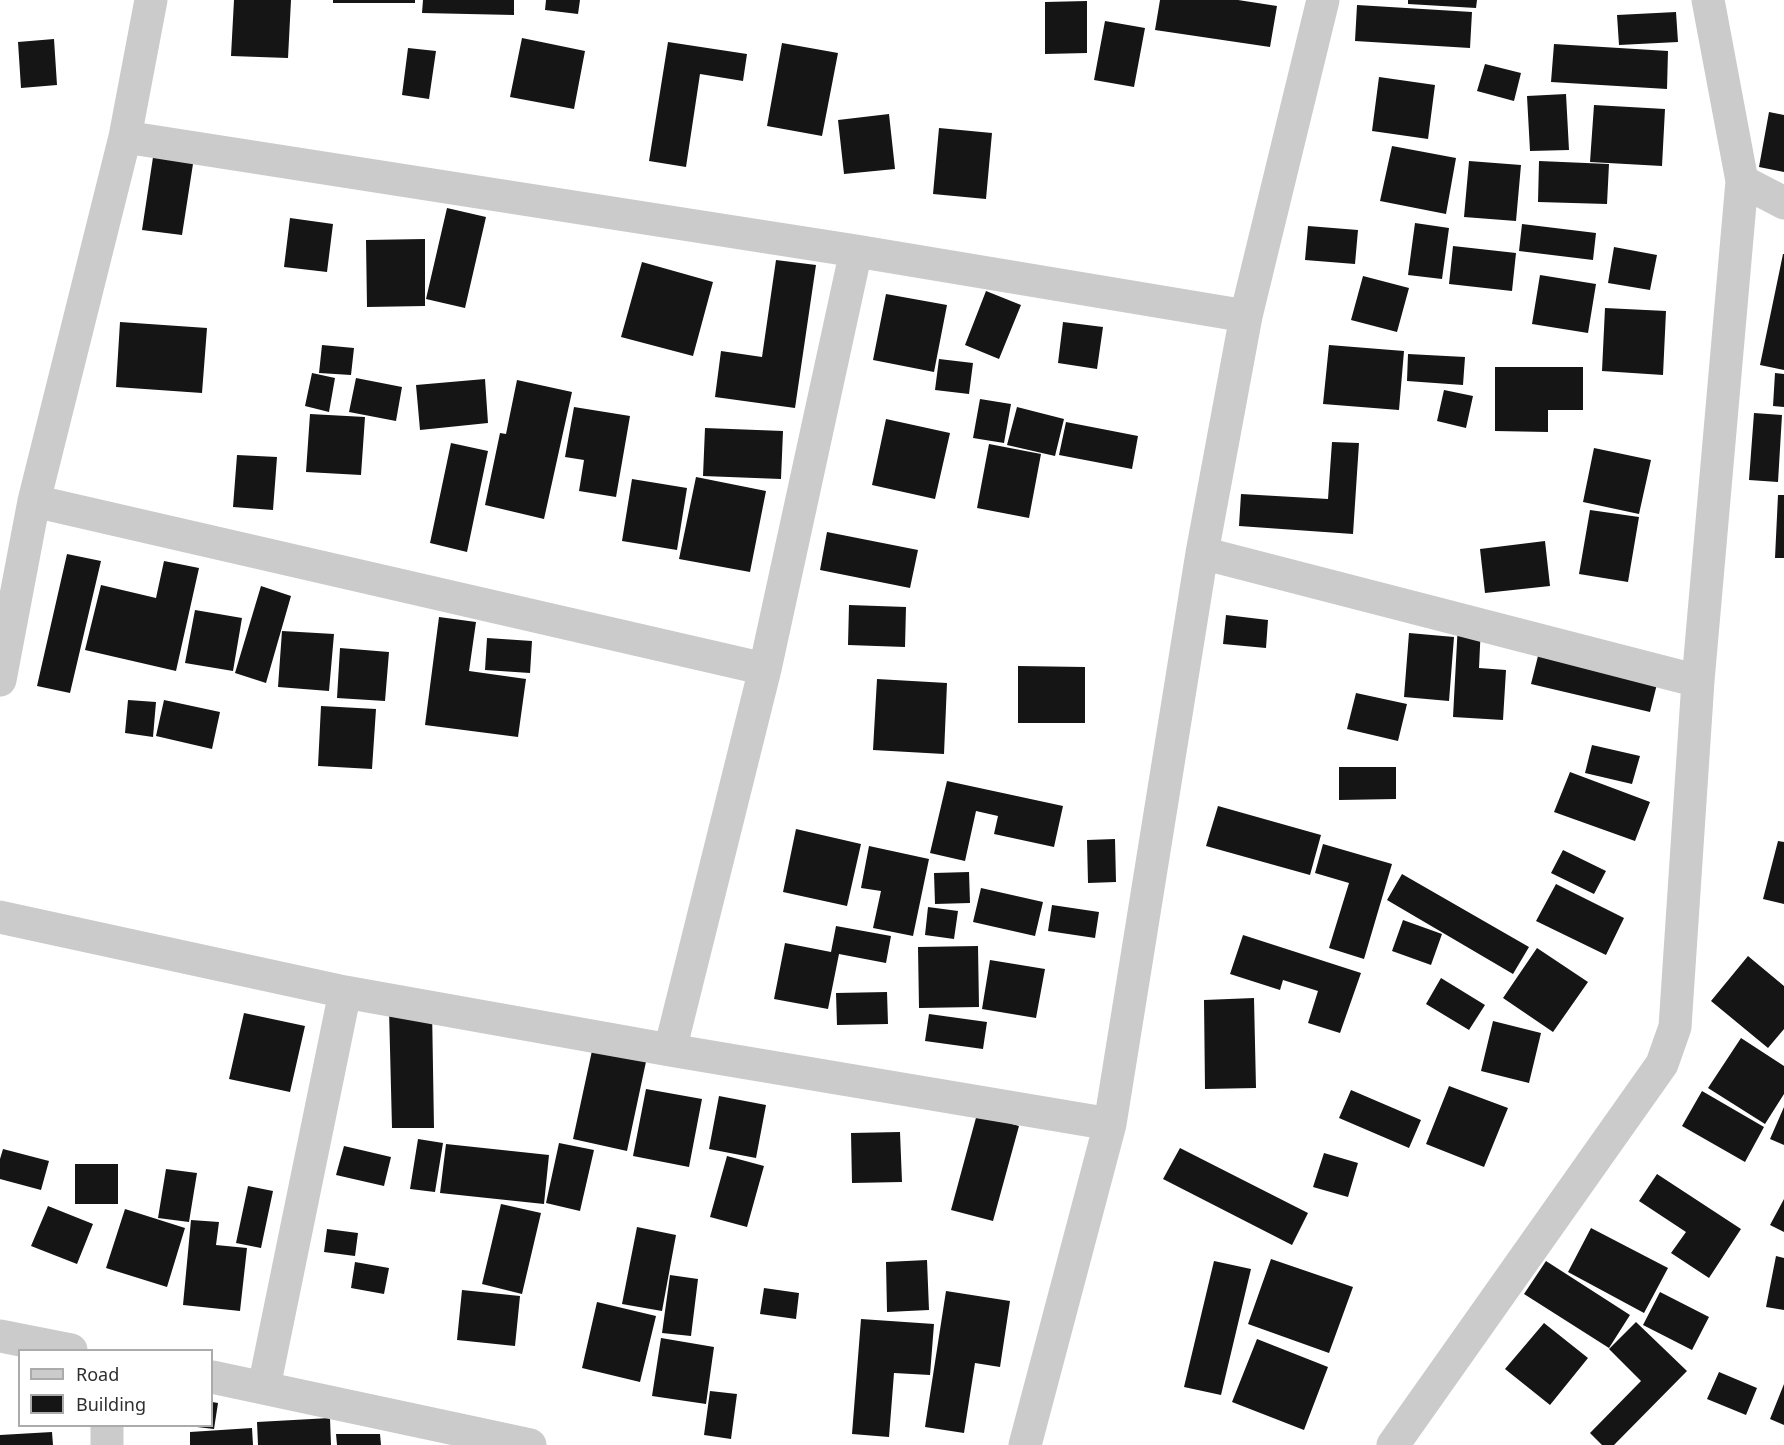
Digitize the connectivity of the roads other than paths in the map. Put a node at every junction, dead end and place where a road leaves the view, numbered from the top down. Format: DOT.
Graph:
graph roads {
  1 [pos="151,0"];
  2 [pos="1323,0"];
  3 [pos="1708,0"];
  4 [pos="125,137"];
  5 [pos="1742,181"];
  6 [pos="1784,204"];
  7 [pos="856,251"];
  8 [pos="1246,316"];
  9 [pos="34,501"];
  10 [pos="1202,553"];
  11 [pos="765,669"];
  12 [pos="0,680"];
  13 [pos="1698,681"];
  14 [pos="0,917"];
  15 [pos="345,992"];
  16 [pos="670,1050"];
  17 [pos="1110,1124"];
  18 [pos="0,1336"];
  19 [pos="66,1349"];
  20 [pos="213,1377"];
  21 [pos="264,1387"];
  22 [pos="107,1427"];
  23 [pos="107,1445"];
  24 [pos="530,1445"];
  25 [pos="1025,1445"];
  26 [pos="1393,1445"];
  1 -- 4 [label="street"];
  2 -- 8 [label="street"];
  3 -- 5 [label="street"];
  4 -- 7 [label="street"];
  4 -- 9 [label="street"];
  5 -- 6 [label="street"];
  5 -- 13 [label="street"];
  7 -- 8 [label="street"];
  7 -- 11 [label="street"];
  8 -- 10 [label="street"];
  9 -- 11 [label="street"];
  9 -- 12 [label="street"];
  10 -- 13 [label="street"];
  10 -- 17 [label="street"];
  11 -- 16 [label="street"];
  13 -- 26 [label="street"];
  14 -- 15 [label="street"];
  15 -- 16 [label="street"];
  15 -- 21 [label="street"];
  16 -- 17 [label="street"];
  17 -- 25 [label="street"];
  18 -- 19 [label="street"];
  20 -- 21 [label="street"];
  21 -- 24 [label="street"];
  22 -- 23 [label="street"];
}
